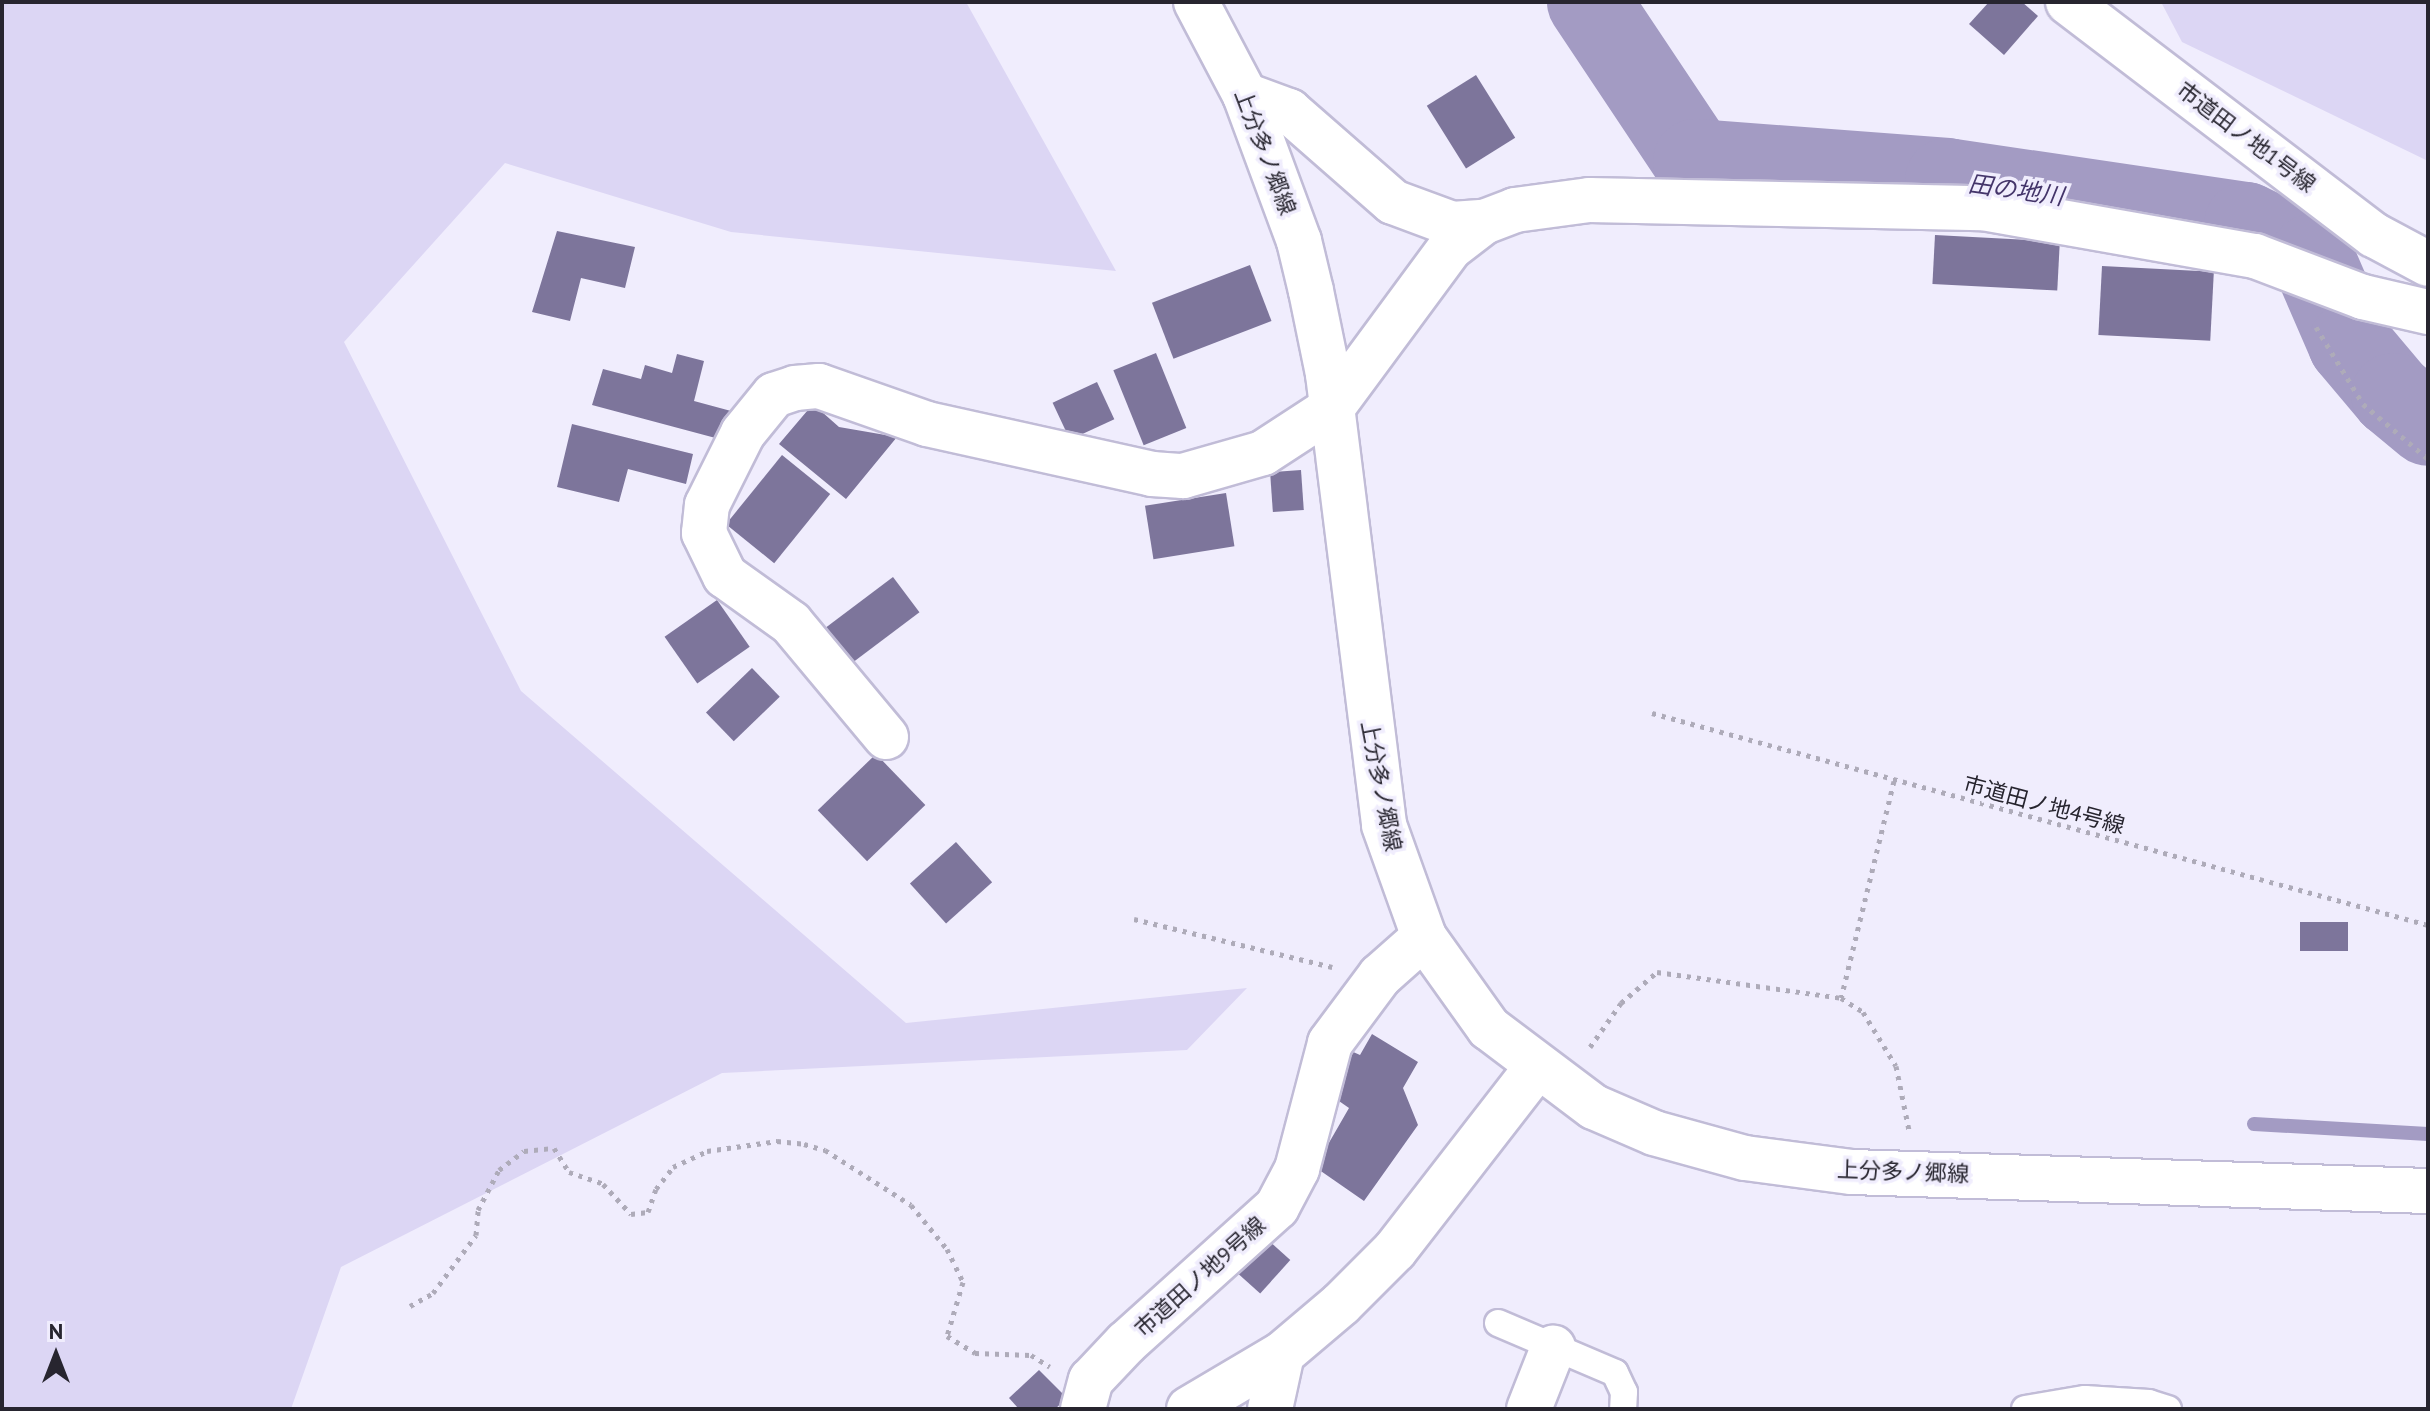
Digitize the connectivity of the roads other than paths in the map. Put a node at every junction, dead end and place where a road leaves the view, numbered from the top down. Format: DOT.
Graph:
graph roads {
  1 [pos="1196,2"];
  2 [pos="2068,2"];
  3 [pos="1245,95"];
  4 [pos="1484,222"];
  5 [pos="2428,264"];
  6 [pos="2428,312"];
  7 [pos="1332,408"];
  8 [pos="886,737"];
  9 [pos="1424,937"];
  10 [pos="1536,1068"];
  11 [pos="2428,1191"];
  12 [pos="1498,1323"];
  13 [pos="1553,1348"];
  14 [pos="1282,1354"];
  15 [pos="1086,1400"];
  16 [pos="1189,1409"];
  17 [pos="1270,1409"];
  18 [pos="1529,1409"];
  19 [pos="1623,1409"];
  20 [pos="2025,1409"];
  21 [pos="2168,1409"];
  1 -- 3 [label="street, 上分多ノ郷線"];
  2 -- 5 [label="street, 市道田ノ地1号線"];
  3 -- 4 [label="street"];
  3 -- 7 [label="street, 上分多ノ郷線"];
  4 -- 6 [label="street"];
  4 -- 7 [label="street"];
  7 -- 8 [label="street"];
  7 -- 9 [label="street, 上分多ノ郷線"];
  9 -- 10 [label="street, 上分多ノ郷線"];
  9 -- 15 [label="street, 市道田ノ地9号線"];
  10 -- 11 [label="street, 上分多ノ郷線"];
  10 -- 14 [label="street"];
  12 -- 13 [label="lane"];
  13 -- 18 [label="street"];
  13 -- 19 [label="lane"];
  14 -- 16 [label="street"];
  14 -- 17 [label="street"];
  20 -- 21 [label="lane"];
}
